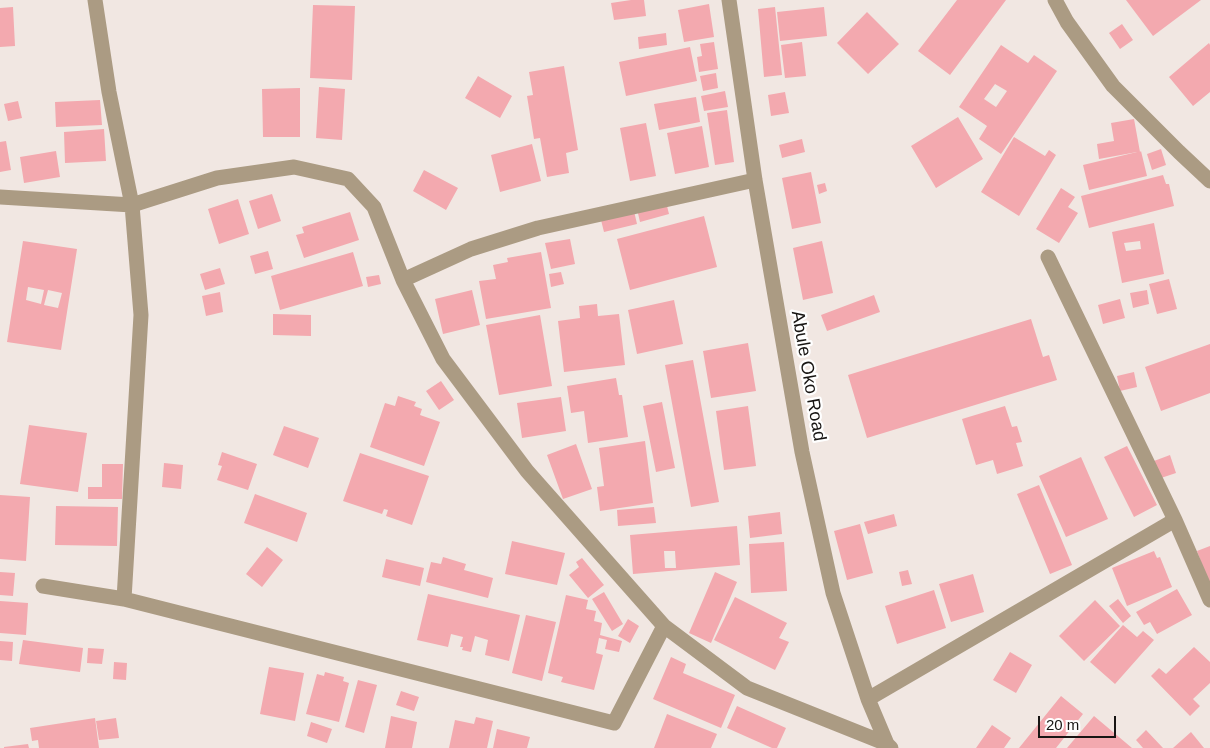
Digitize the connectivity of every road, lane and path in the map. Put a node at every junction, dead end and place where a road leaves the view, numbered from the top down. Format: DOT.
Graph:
graph roads {
  1 [pos="95,0"];
  2 [pos="729,0"];
  3 [pos="1055,0"];
  4 [pos="755,180"];
  5 [pos="1210,181"];
  6 [pos="0,197"];
  7 [pos="132,205"];
  8 [pos="1048,257"];
  9 [pos="404,280"];
  10 [pos="1175,520"];
  11 [pos="44,586"];
  12 [pos="124,600"];
  13 [pos="1210,600"];
  14 [pos="664,626"];
  15 [pos="868,699"];
  16 [pos="890,746"];
  1 -- 7 [label="street"];
  2 -- 4 [label="street, Abule Oko Road"];
  3 -- 5 [label="street"];
  4 -- 9 [label="street"];
  4 -- 15 [label="street, Abule Oko Road"];
  6 -- 7 [label="street"];
  7 -- 9 [label="street"];
  7 -- 12 [label="street"];
  8 -- 10 [label="street"];
  9 -- 14 [label="street"];
  10 -- 13 [label="street"];
  10 -- 15 [label="street"];
  11 -- 12 [label="street"];
  12 -- 14 [label="street"];
  14 -- 16 [label="street"];
  15 -- 16 [label="street, Abule Oko Road"];
}
